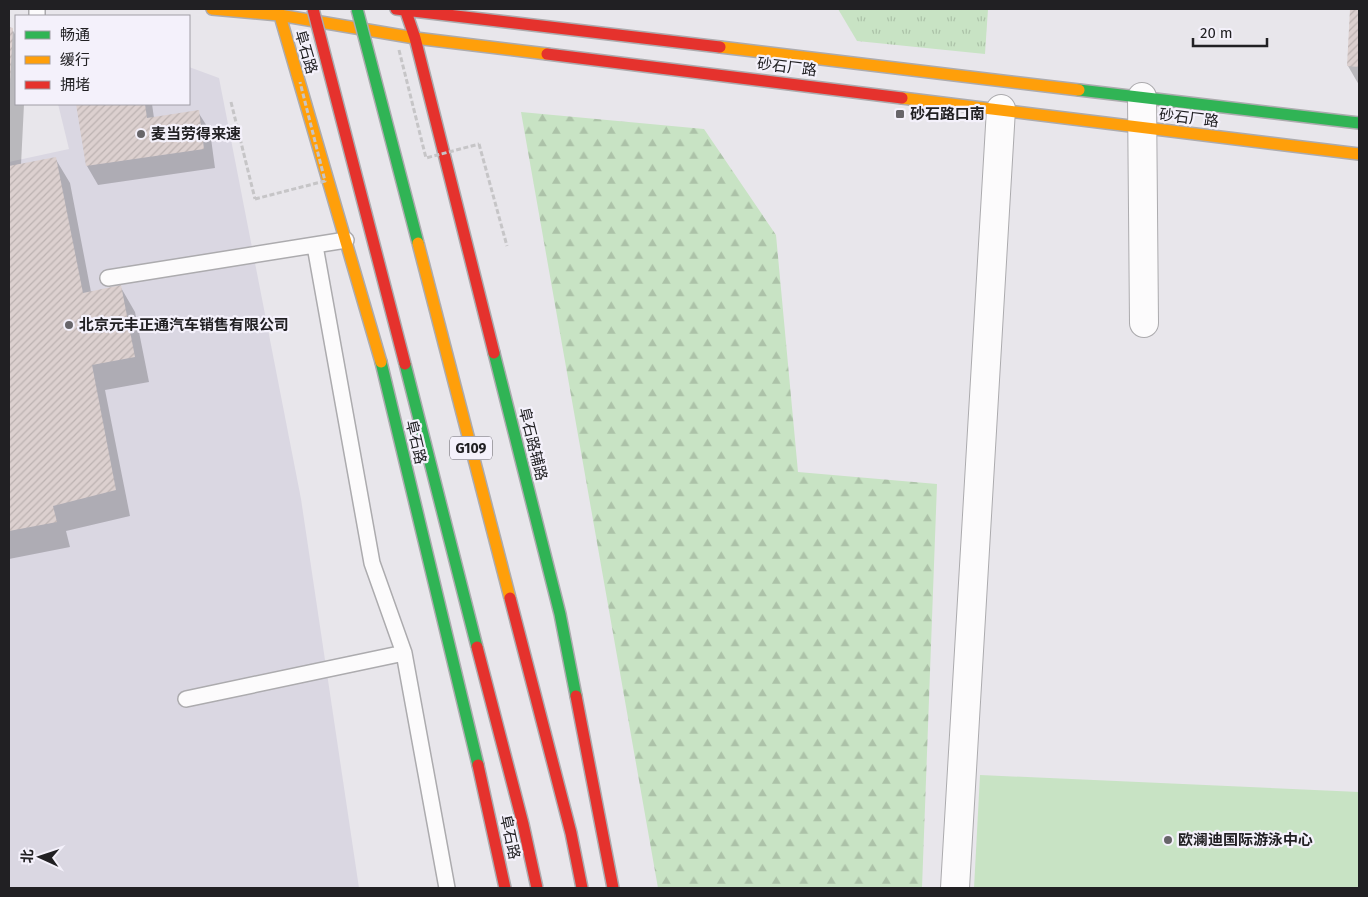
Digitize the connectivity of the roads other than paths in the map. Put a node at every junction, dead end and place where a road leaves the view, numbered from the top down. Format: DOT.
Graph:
graph roads {
  1 [pos="212,9"];
  2 [pos="313,9"];
  3 [pos="357,9"];
  4 [pos="402,9"];
  5 [pos="279,12"];
  6 [pos="415,38"];
  7 [pos="1142,97"];
  8 [pos="1001,109"];
  9 [pos="1359,123"];
  10 [pos="1142,127"];
  11 [pos="1359,154"];
  12 [pos="346,240"];
  13 [pos="315,246"];
  14 [pos="108,278"];
  15 [pos="1144,323"];
  16 [pos="404,653"];
  17 [pos="186,699"];
  18 [pos="447,888"];
  19 [pos="505,888"];
  20 [pos="537,888"];
  21 [pos="582,888"];
  22 [pos="613,888"];
  23 [pos="955,888"];
  1 -- 5 [label="main road, 砂石厂路"];
  2 -- 20 [label="main road, 阜石路 / G109, bridge"];
  3 -- 21 [label="main road, G109, bridge"];
  4 -- 6 [label="main road, 阜石路辅路"];
  4 -- 7 [label="main road, 砂石厂路"];
  5 -- 6 [label="main road, 砂石厂路"];
  5 -- 12 [label="main road, 阜石路"];
  6 -- 8 [label="main road, 砂石厂路"];
  6 -- 22 [label="main road, 阜石路辅路"];
  7 -- 9 [label="main road, 砂石厂路"];
  7 -- 10 [label="street"];
  8 -- 10 [label="main road, 砂石厂路"];
  8 -- 23 [label="street"];
  10 -- 11 [label="main road, 砂石厂路"];
  10 -- 15 [label="street"];
  12 -- 13 [label="lane"];
  12 -- 19 [label="main road, 阜石路"];
  13 -- 14 [label="lane"];
  13 -- 16 [label="lane"];
  16 -- 17 [label="lane"];
  16 -- 18 [label="lane"];
}
